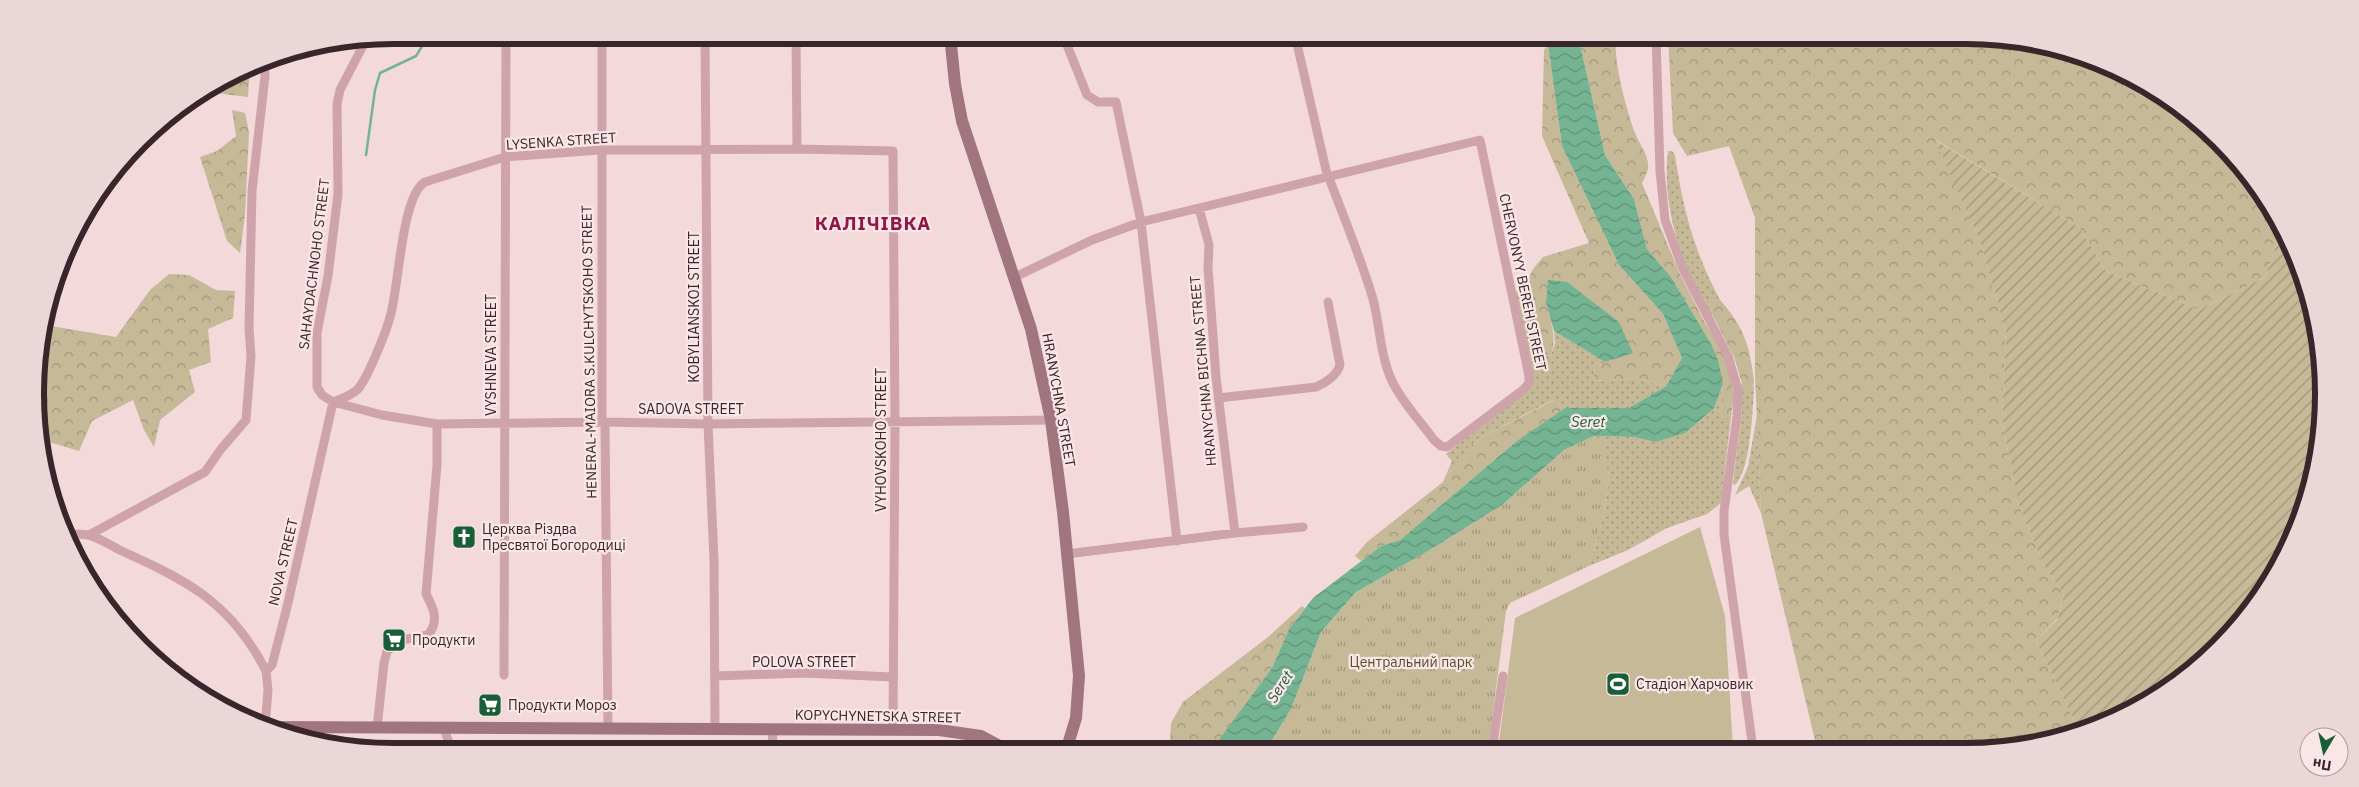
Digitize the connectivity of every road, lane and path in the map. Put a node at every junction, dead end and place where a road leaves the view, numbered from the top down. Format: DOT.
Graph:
graph roads {
  1 [pos="506,44"];
  2 [pos="602,44"];
  3 [pos="705,44"];
  4 [pos="796,44"];
  5 [pos="951,44"];
  6 [pos="1067,44"];
  7 [pos="1297,44"];
  8 [pos="1656,44"];
  9 [pos="363,45"];
  10 [pos="265,68"];
  11 [pos="706,149"];
  12 [pos="798,149"];
  13 [pos="600,150"];
  14 [pos="893,151"];
  15 [pos="505,157"];
  16 [pos="1329,176"];
  17 [pos="1200,208"];
  18 [pos="1141,222"];
  19 [pos="1015,277"];
  20 [pos="1328,302"];
  21 [pos="1218,398"];
  22 [pos="333,402"];
  23 [pos="1050,420"];
  24 [pos="602,422"];
  25 [pos="895,422"];
  26 [pos="437,424"];
  27 [pos="504,424"];
  28 [pos="708,424"];
  29 [pos="1303,527"];
  30 [pos="1235,533"];
  31 [pos="73,534"];
  32 [pos="89,535"];
  33 [pos="1177,541"];
  34 [pos="1066,554"];
  35 [pos="266,671"];
  36 [pos="504,675"];
  37 [pos="715,676"];
  38 [pos="1503,676"];
  39 [pos="892,677"];
  40 [pos="266,719"];
  41 [pos="377,728"];
  42 [pos="444,728"];
  43 [pos="608,728"];
  44 [pos="715,728"];
  45 [pos="773,729"];
  46 [pos="892,729"];
  47 [pos="312,733"];
  48 [pos="449,743"];
  49 [pos="772,743"];
  50 [pos="996,743"];
  51 [pos="1068,743"];
  52 [pos="1493,743"];
  53 [pos="1752,743"];
  1 -- 15 [label="street, VYSHNEVA STREET"];
  2 -- 13 [label="street, HENERAL-MAIORA S.KULCHYTSKOHO STREET"];
  3 -- 11 [label="street, KOBYLIANSKOI STREET"];
  4 -- 12 [label="street"];
  5 -- 19 [label="main road, HRANYCHNA STREET"];
  6 -- 18 [label="street"];
  7 -- 16 [label="street"];
  8 -- 53 [label="street"];
  9 -- 22 [label="street, SAHAYDACHNOHO STREET"];
  10 -- 32 [label="street"];
  11 -- 12 [label="street, LYSENKA STREET"];
  11 -- 13 [label="street, LYSENKA STREET"];
  11 -- 28 [label="street, KOBYLIANSKOI STREET"];
  12 -- 14 [label="street, LYSENKA STREET"];
  13 -- 15 [label="street, LYSENKA STREET"];
  13 -- 24 [label="street, HENERAL-MAIORA S.KULCHYTSKOHO STREET"];
  14 -- 25 [label="street, VYHOVSKOHO STREET"];
  15 -- 22 [label="street, LYSENKA STREET"];
  15 -- 27 [label="street, VYSHNEVA STREET"];
  16 -- 16 [label="street, CHERVONYY BEREH STREET"];
  16 -- 17 [label="street"];
  17 -- 18 [label="street"];
  17 -- 21 [label="street, HRANYCHNA BICHNA STREET"];
  18 -- 19 [label="street"];
  18 -- 33 [label="street"];
  19 -- 23 [label="main road, HRANYCHNA STREET"];
  20 -- 21 [label="street"];
  21 -- 30 [label="street, HRANYCHNA BICHNA STREET"];
  22 -- 26 [label="street, SADOVA STREET"];
  22 -- 35 [label="street, NOVA STREET"];
  23 -- 25 [label="street, SADOVA STREET"];
  23 -- 34 [label="main road, HRANYCHNA STREET"];
  24 -- 27 [label="street, SADOVA STREET"];
  24 -- 28 [label="street, SADOVA STREET"];
  24 -- 43 [label="street, HENERAL-MAIORA S.KULCHYTSKOHO STREET"];
  25 -- 28 [label="street, SADOVA STREET"];
  25 -- 39 [label="street, VYHOVSKOHO STREET"];
  26 -- 27 [label="street, SADOVA STREET"];
  26 -- 41 [label="street"];
  27 -- 36 [label="street, VYSHNEVA STREET"];
  28 -- 37 [label="street, KOBYLIANSKOI STREET"];
  29 -- 30 [label="street"];
  30 -- 33 [label="street"];
  31 -- 32 [label="street"];
  32 -- 35 [label="street"];
  33 -- 34 [label="street"];
  34 -- 51 [label="main road, HRANYCHNA STREET"];
  35 -- 40 [label="street, NOVA STREET"];
  37 -- 39 [label="street, POLOVA STREET"];
  37 -- 44 [label="street, KOBYLIANSKOI STREET"];
  38 -- 52 [label="street"];
  39 -- 46 [label="street, VYHOVSKOHO STREET"];
  41 -- 42 [label="main road, KOPYCHYNETSKA STREET"];
  41 -- 47 [label="main road, KOPYCHYNETSKA STREET"];
  42 -- 43 [label="main road, KOPYCHYNETSKA STREET"];
  42 -- 48 [label="street"];
  43 -- 44 [label="main road, KOPYCHYNETSKA STREET"];
  44 -- 45 [label="main road, KOPYCHYNETSKA STREET"];
  45 -- 46 [label="main road, KOPYCHYNETSKA STREET"];
  45 -- 49 [label="street"];
  46 -- 50 [label="main road, KOPYCHYNETSKA STREET"];
}
